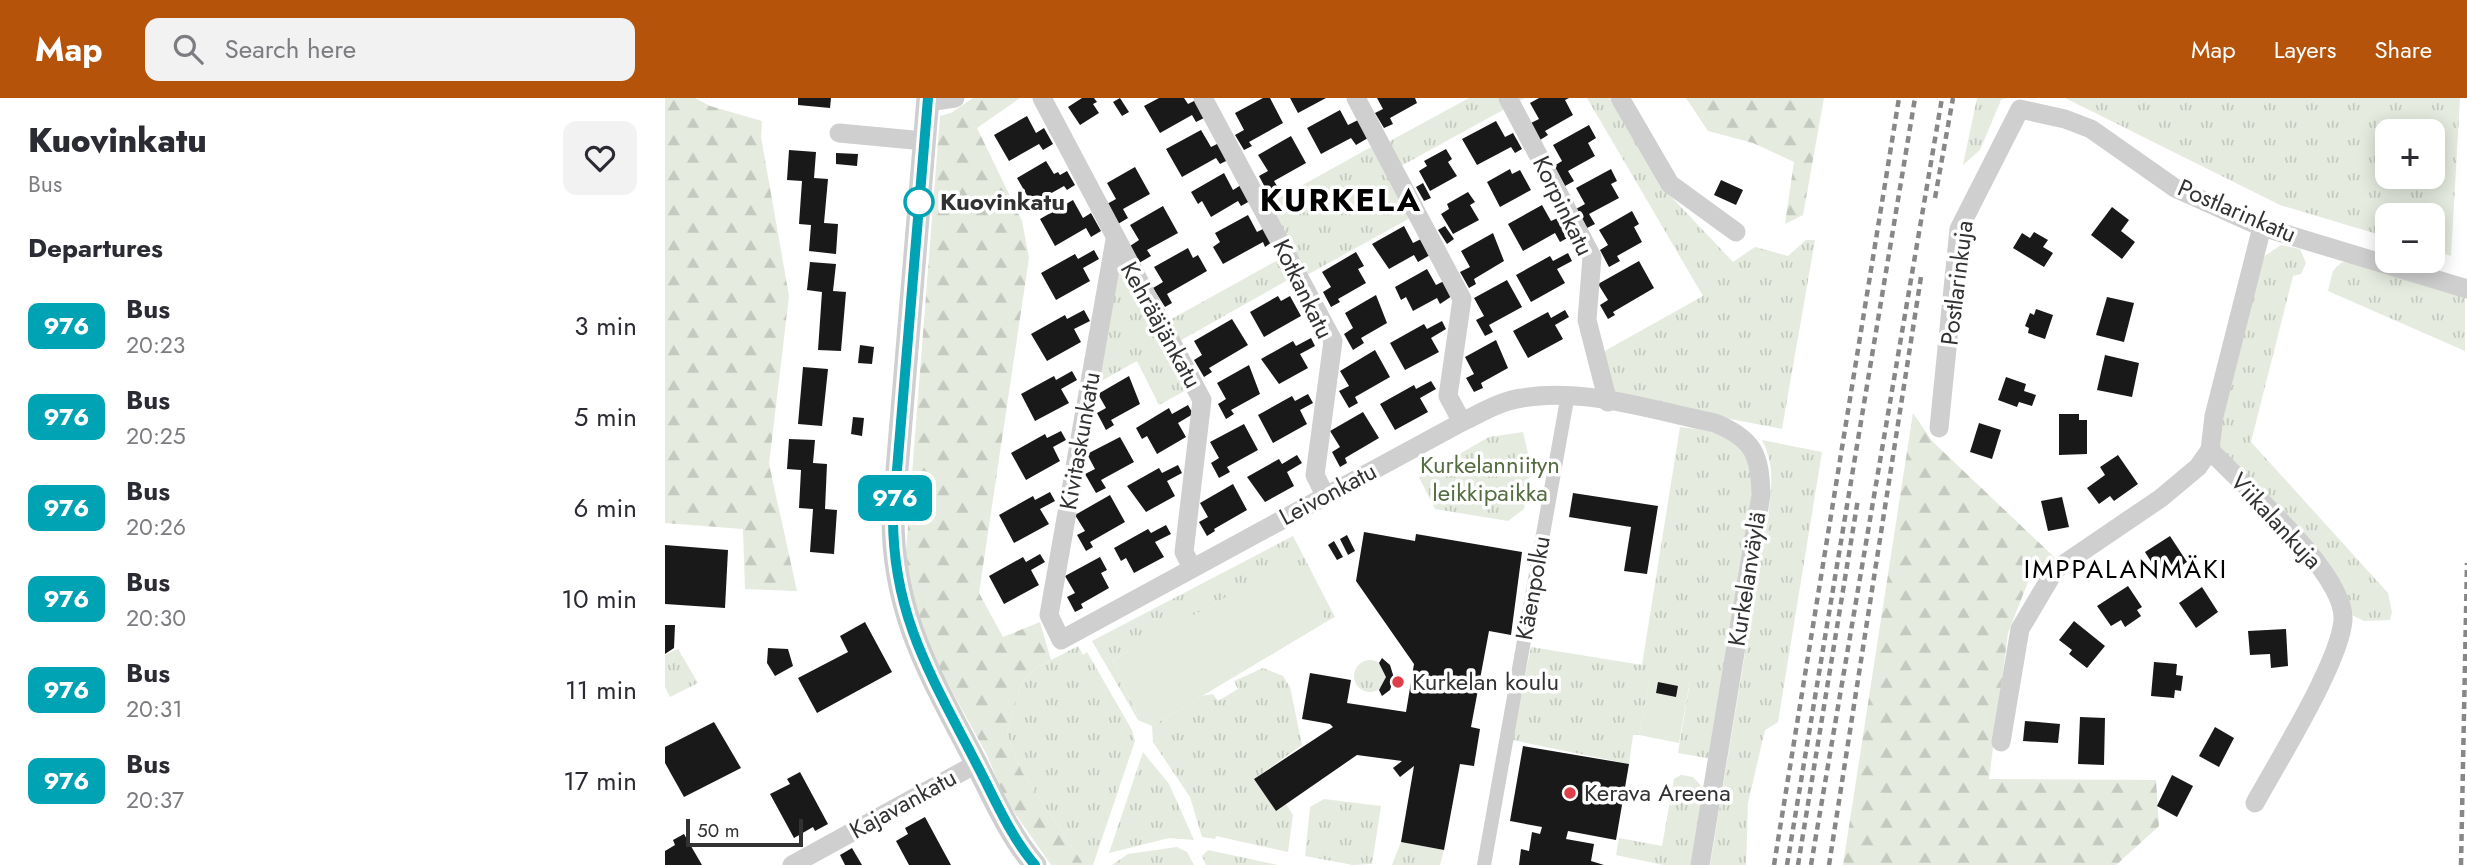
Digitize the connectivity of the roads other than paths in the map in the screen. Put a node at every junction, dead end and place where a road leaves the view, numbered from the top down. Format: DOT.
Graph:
graph roads {
  1 [pos="955,98"];
  2 [pos="1042,98"];
  3 [pos="1203,98"];
  4 [pos="1356,98"];
  5 [pos="1508,98"];
  6 [pos="1620,98"];
  7 [pos="928,100"];
  8 [pos="2020,109"];
  9 [pos="839,133"];
  10 [pos="925,141"];
  11 [pos="2262,227"];
  12 [pos="1736,232"];
  13 [pos="1115,240"];
  14 [pos="2467,289"];
  15 [pos="1568,394"];
  16 [pos="1608,402"];
  17 [pos="1462,422"];
  18 [pos="1939,428"];
  19 [pos="2210,450"];
  20 [pos="1325,495"];
  21 [pos="1192,568"];
  22 [pos="1061,639"];
  23 [pos="2001,742"];
  24 [pos="977,764"];
  25 [pos="2256,803"];
  26 [pos="792,865"];
  27 [pos="1035,865"];
  28 [pos="1484,865"];
  29 [pos="1700,865"];
  1 -- 7 [label="street"];
  2 -- 13 [label="street, Kehrääjänkatu"];
  3 -- 20 [label="street, Kotkankatu"];
  4 -- 17 [label="street"];
  5 -- 16 [label="street, Korpinkatu"];
  6 -- 12 [label="street"];
  7 -- 10 [label="street"];
  8 -- 11 [label="street, Postlarinkatu"];
  8 -- 18 [label="street, Postlarinkuja"];
  9 -- 10 [label="street"];
  10 -- 24 [label="street"];
  11 -- 14 [label="street, Postlarinkatu"];
  11 -- 19 [label="street"];
  13 -- 21 [label="street, Kehrääjänkatu"];
  13 -- 22 [label="street, Kivitaskunkatu"];
  15 -- 16 [label="street, Leivonkatu"];
  15 -- 17 [label="street, Leivonkatu"];
  15 -- 28 [label="street, Käenpolku"];
  16 -- 29 [label="street, Kurkelanväylä"];
  17 -- 20 [label="street, Leivonkatu"];
  19 -- 23 [label="street"];
  19 -- 25 [label="street, Viikalankuja"];
  20 -- 21 [label="street, Leivonkatu"];
  21 -- 22 [label="street, Leivonkatu"];
  24 -- 26 [label="street, Kajavankatu"];
  24 -- 27 [label="street"];
}
